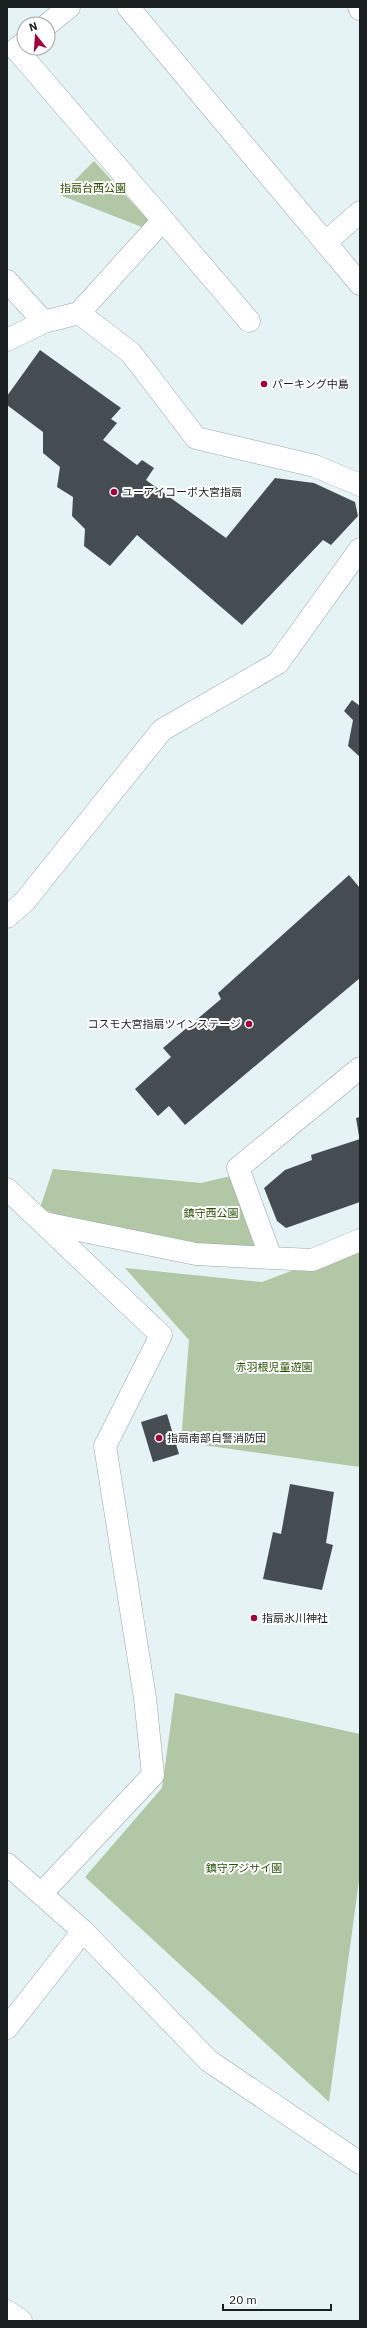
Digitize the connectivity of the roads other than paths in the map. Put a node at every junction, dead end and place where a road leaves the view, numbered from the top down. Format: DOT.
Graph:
graph roads {
  1 [pos="69,7"];
  2 [pos="128,7"];
  3 [pos="56,18"];
  4 [pos="22,56"];
  5 [pos="360,212"];
  6 [pos="163,220"];
  7 [pos="326,242"];
  8 [pos="7,280"];
  9 [pos="360,284"];
  10 [pos="79,313"];
  11 [pos="249,321"];
  12 [pos="44,322"];
  13 [pos="7,340"];
  14 [pos="360,485"];
  15 [pos="360,549"];
  16 [pos="7,917"];
  17 [pos="360,1068"];
  18 [pos="7,1188"];
  19 [pos="44,1222"];
  20 [pos="360,1240"];
  21 [pos="271,1258"];
  22 [pos="7,1864"];
  23 [pos="41,1894"];
  24 [pos="83,1931"];
  25 [pos="7,2028"];
  26 [pos="360,2163"];
  27 [pos="7,2311"];
  28 [pos="21,2321"];
  1 -- 3 [label="street"];
  2 -- 7 [label="street"];
  4 -- 6 [label="street"];
  5 -- 7 [label="street"];
  6 -- 10 [label="street"];
  6 -- 11 [label="street"];
  7 -- 9 [label="street"];
  8 -- 12 [label="street"];
  10 -- 12 [label="street"];
  10 -- 14 [label="street"];
  12 -- 13 [label="street"];
  15 -- 16 [label="street"];
  17 -- 21 [label="street"];
  18 -- 19 [label="street"];
  19 -- 21 [label="street"];
  19 -- 23 [label="street"];
  20 -- 21 [label="street"];
  22 -- 23 [label="street"];
  23 -- 24 [label="street"];
  24 -- 25 [label="street"];
  24 -- 26 [label="street"];
  27 -- 28 [label="street"];
}
